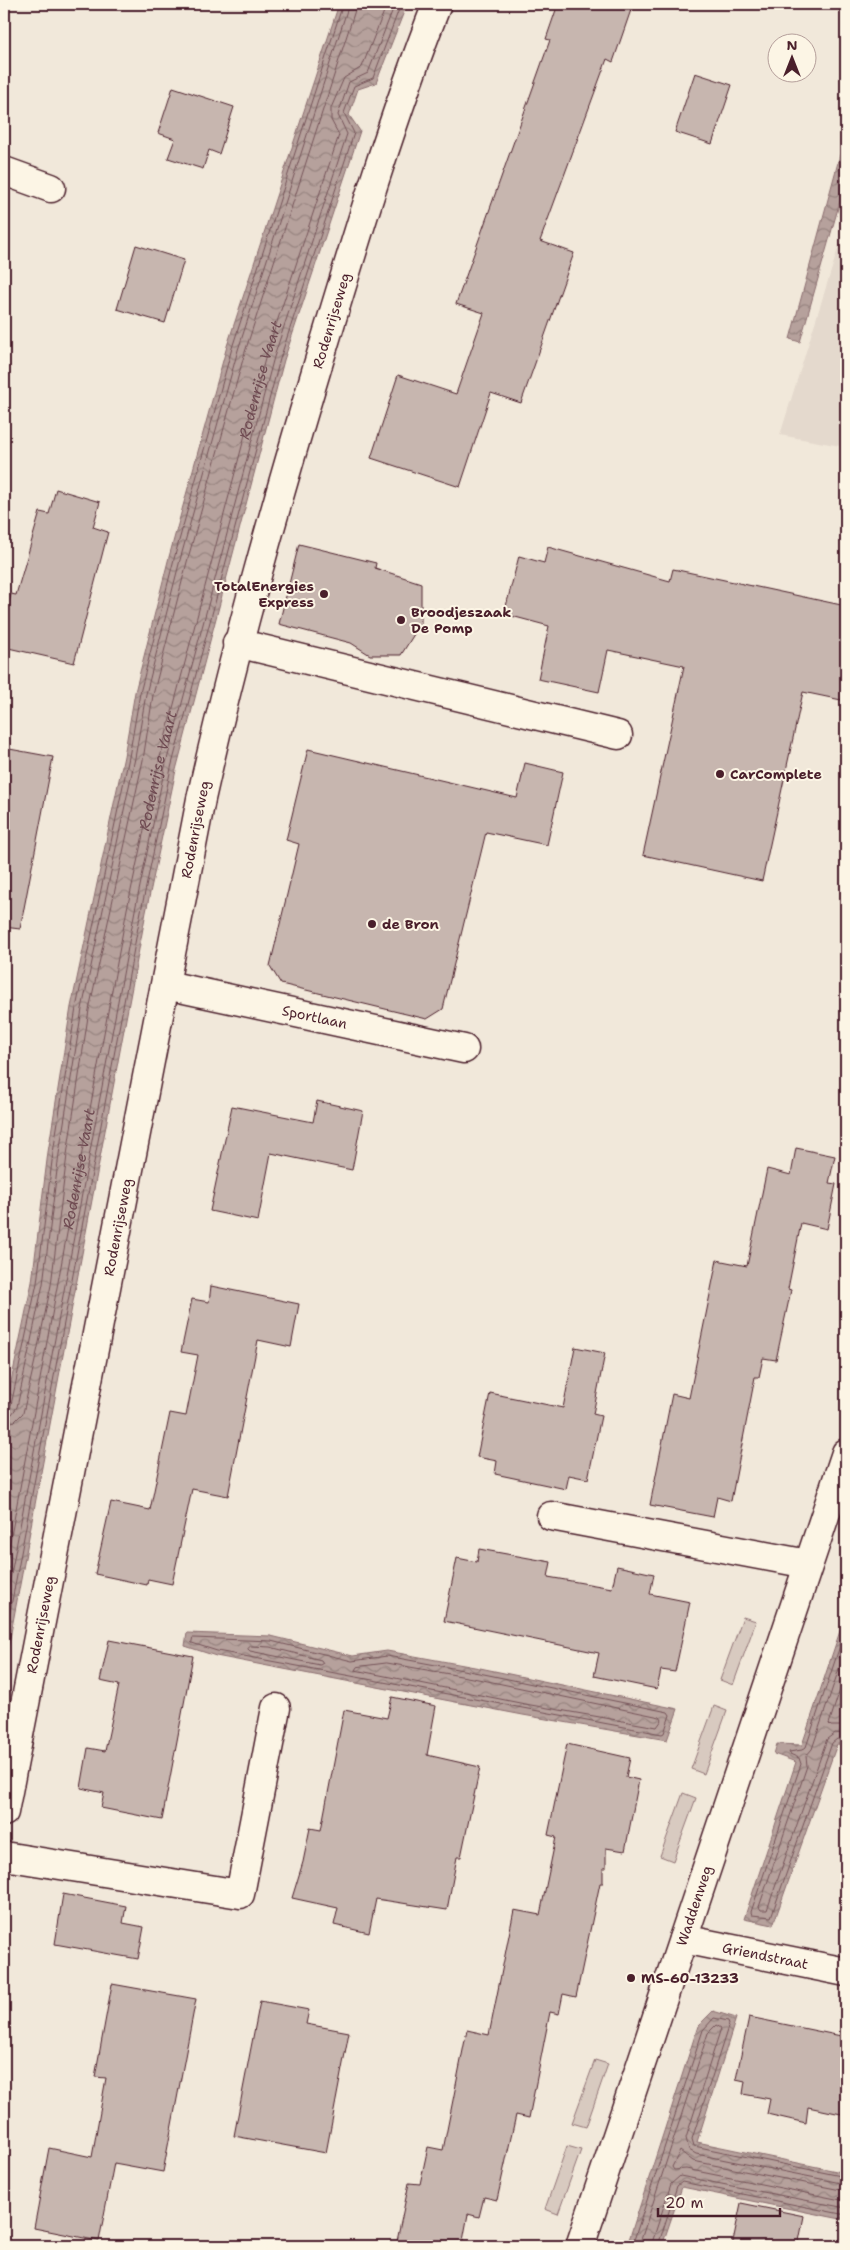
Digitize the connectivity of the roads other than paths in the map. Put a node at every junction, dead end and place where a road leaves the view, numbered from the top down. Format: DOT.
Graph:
graph roads {
  1 [pos="437,4"];
  2 [pos="4,171"];
  3 [pos="51,188"];
  4 [pos="237,643"];
  5 [pos="618,735"];
  6 [pos="166,985"];
  7 [pos="464,1049"];
  8 [pos="846,1453"];
  9 [pos="838,1504"];
  10 [pos="551,1516"];
  11 [pos="808,1564"];
  12 [pos="276,1708"];
  13 [pos="4,1812"];
  14 [pos="4,1856"];
  15 [pos="683,1939"];
  16 [pos="846,1972"];
  17 [pos="580,2246"];
  1 -- 4 [label="street, Rodenrijseweg"];
  2 -- 3 [label="street"];
  4 -- 5 [label="street"];
  4 -- 6 [label="street, Rodenrijseweg"];
  6 -- 7 [label="street, Sportlaan"];
  6 -- 13 [label="street, Rodenrijseweg"];
  8 -- 9 [label="street, Waddenweg"];
  9 -- 11 [label="street, Waddenweg"];
  10 -- 11 [label="street"];
  11 -- 15 [label="street, Waddenweg"];
  12 -- 14 [label="street"];
  15 -- 16 [label="street, Griendstraat"];
  15 -- 17 [label="street, Waddenweg"];
}
